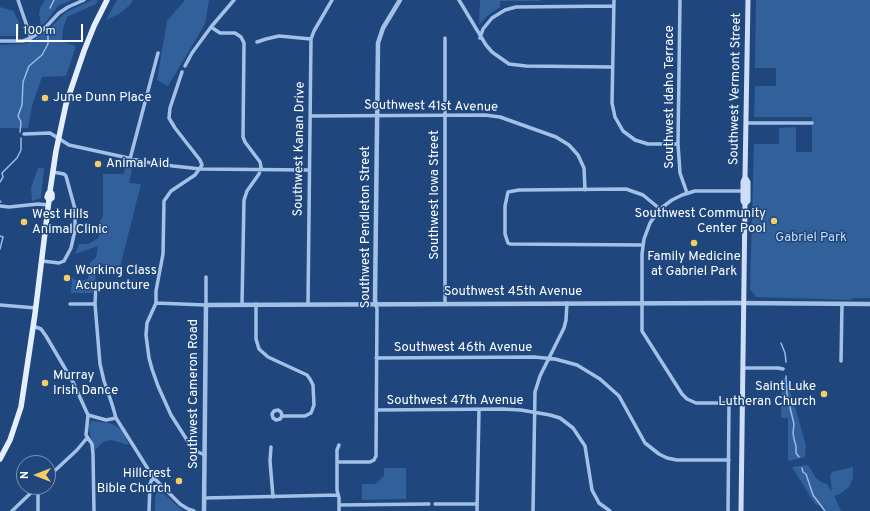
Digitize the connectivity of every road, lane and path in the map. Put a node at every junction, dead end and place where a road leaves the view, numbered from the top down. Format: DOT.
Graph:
graph roads {
  1 [pos="18,0"];
  2 [pos="84,0"];
  3 [pos="107,0"];
  4 [pos="234,0"];
  5 [pos="332,0"];
  6 [pos="400,0"];
  7 [pos="459,0"];
  8 [pos="614,0"];
  9 [pos="680,0"];
  10 [pos="748,0"];
  11 [pos="614,6"];
  12 [pos="211,27"];
  13 [pos="31,38"];
  14 [pos="445,38"];
  15 [pos="480,38"];
  16 [pos="311,39"];
  17 [pos="0,41"];
  18 [pos="257,42"];
  19 [pos="158,53"];
  20 [pos="185,66"];
  21 [pos="612,67"];
  22 [pos="182,72"];
  23 [pos="444,115"];
  24 [pos="310,116"];
  25 [pos="377,116"];
  26 [pos="812,123"];
  27 [pos="746,124"];
  28 [pos="24,134"];
  29 [pos="58,138"];
  30 [pos="678,144"];
  31 [pos="130,159"];
  32 [pos="200,169"];
  33 [pos="260,169"];
  34 [pos="309,170"];
  35 [pos="53,172"];
  36 [pos="585,190"];
  37 [pos="745,191"];
  38 [pos="687,193"];
  39 [pos="49,202"];
  40 [pos="0,206"];
  41 [pos="660,209"];
  42 [pos="643,245"];
  43 [pos="42,261"];
  44 [pos="206,277"];
  45 [pos="96,284"];
  46 [pos="156,303"];
  47 [pos="567,303"];
  48 [pos="642,303"];
  49 [pos="743,303"];
  50 [pos="70,304"];
  51 [pos="95,304"];
  52 [pos="242,304"];
  53 [pos="256,304"];
  54 [pos="308,304"];
  55 [pos="376,304"];
  56 [pos="445,304"];
  57 [pos="842,304"];
  58 [pos="870,304"];
  59 [pos="0,305"];
  60 [pos="206,305"];
  61 [pos="36,308"];
  62 [pos="33,326"];
  63 [pos="376,358"];
  64 [pos="549,359"];
  65 [pos="841,361"];
  66 [pos="743,368"];
  67 [pos="783,370"];
  68 [pos="743,403"];
  69 [pos="729,404"];
  70 [pos="376,410"];
  71 [pos="479,410"];
  72 [pos="534,412"];
  73 [pos="88,415"];
  74 [pos="282,416"];
  75 [pos="116,418"];
  76 [pos="87,438"];
  77 [pos="339,445"];
  78 [pos="271,447"];
  79 [pos="205,455"];
  80 [pos="0,459"];
  81 [pos="728,460"];
  82 [pos="337,462"];
  83 [pos="56,470"];
  84 [pos="153,477"];
  85 [pos="29,495"];
  86 [pos="38,495"];
  87 [pos="338,495"];
  88 [pos="273,497"];
  89 [pos="204,498"];
  90 [pos="429,504"];
  91 [pos="435,504"];
  92 [pos="477,504"];
  93 [pos="339,505"];
  94 [pos="12,511"];
  95 [pos="38,511"];
  96 [pos="94,511"];
  97 [pos="149,511"];
  98 [pos="194,511"];
  99 [pos="204,511"];
  100 [pos="339,511"];
  101 [pos="477,511"];
  102 [pos="533,511"];
  103 [pos="610,511"];
  104 [pos="728,511"];
  105 [pos="741,511"];
  1 -- 13 [label="street"];
  2 -- 13 [label="street"];
  3 -- 29 [label="main road"];
  4 -- 12 [label="street"];
  5 -- 16 [label="street, Southwest Kanan Drive"];
  6 -- 25 [label="street, Southwest Pendleton Street"];
  7 -- 15 [label="street"];
  8 -- 11 [label="street"];
  9 -- 30 [label="street, Southwest Idaho Terrace"];
  10 -- 27 [label="main road, Southwest Vermont Street"];
  11 -- 15 [label="street"];
  11 -- 21 [label="street"];
  12 -- 20 [label="street"];
  12 -- 33 [label="street"];
  13 -- 17 [label="street"];
  14 -- 23 [label="street, Southwest Iowa Street"];
  15 -- 21 [label="street"];
  16 -- 18 [label="street"];
  16 -- 24 [label="street, Southwest Kanan Drive"];
  19 -- 31 [label="street"];
  21 -- 30 [label="street"];
  22 -- 32 [label="street"];
  23 -- 25 [label="street, Southwest 41st Avenue"];
  23 -- 36 [label="street, Southwest 41st Avenue"];
  23 -- 56 [label="street, Southwest Iowa Street"];
  24 -- 25 [label="street, Southwest 41st Avenue"];
  24 -- 34 [label="street, Southwest Kanan Drive"];
  25 -- 55 [label="street, Southwest Pendleton Street"];
  26 -- 27 [label="street"];
  27 -- 37 [label="main road, Southwest Vermont Street"];
  28 -- 29 [label="street"];
  29 -- 31 [label="street"];
  29 -- 35 [label="main road"];
  30 -- 38 [label="street, Southwest Idaho Terrace"];
  31 -- 32 [label="street"];
  32 -- 33 [label="street"];
  32 -- 46 [label="street"];
  33 -- 34 [label="street"];
  33 -- 52 [label="street"];
  34 -- 54 [label="street, Southwest Kanan Drive"];
  35 -- 39 [label="main road"];
  35 -- 43 [label="street"];
  36 -- 41 [label="street"];
  36 -- 42 [label="street"];
  37 -- 38 [label="street"];
  37 -- 49 [label="main road, Southwest Vermont Street"];
  38 -- 41 [label="street"];
  39 -- 40 [label="street"];
  39 -- 43 [label="main road"];
  41 -- 42 [label="street"];
  42 -- 48 [label="street"];
  43 -- 61 [label="main road"];
  44 -- 60 [label="street, Southwest Cameron Road"];
  45 -- 51 [label="street"];
  46 -- 60 [label="street, Southwest 45th Avenue"];
  46 -- 79 [label="street"];
  47 -- 48 [label="street, Southwest 45th Avenue"];
  47 -- 56 [label="street, Southwest 45th Avenue"];
  47 -- 64 [label="street"];
  48 -- 49 [label="street, Southwest 45th Avenue"];
  48 -- 69 [label="street"];
  49 -- 57 [label="street, Southwest 45th Avenue"];
  49 -- 66 [label="main road, Southwest Vermont Street"];
  50 -- 51 [label="street"];
  51 -- 75 [label="street"];
  52 -- 53 [label="street, Southwest 45th Avenue"];
  52 -- 60 [label="street, Southwest 45th Avenue"];
  53 -- 54 [label="street, Southwest 45th Avenue"];
  53 -- 74 [label="street"];
  54 -- 55 [label="street, Southwest 45th Avenue"];
  55 -- 56 [label="street, Southwest 45th Avenue"];
  55 -- 63 [label="street, Southwest Pendleton Street"];
  57 -- 58 [label="street, Southwest 45th Avenue"];
  57 -- 65 [label="street"];
  59 -- 61 [label="street"];
  60 -- 79 [label="street, Southwest Cameron Road"];
  61 -- 62 [label="main road"];
  62 -- 73 [label="street"];
  62 -- 80 [label="main road"];
  63 -- 64 [label="street, Southwest 46th Avenue"];
  63 -- 70 [label="street, Southwest Pendleton Street"];
  64 -- 72 [label="street"];
  64 -- 81 [label="street, Southwest 46th Avenue"];
  66 -- 67 [label="street"];
  66 -- 68 [label="main road, Southwest Vermont Street"];
  68 -- 69 [label="street"];
  68 -- 105 [label="main road, Southwest Vermont Street"];
  69 -- 81 [label="street"];
  70 -- 71 [label="street, Southwest 47th Avenue"];
  70 -- 82 [label="street, Southwest Pendleton Street"];
  71 -- 72 [label="street, Southwest 47th Avenue"];
  71 -- 92 [label="street"];
  72 -- 102 [label="street"];
  72 -- 103 [label="street, Southwest 47th Avenue"];
  73 -- 75 [label="street"];
  73 -- 76 [label="street"];
  75 -- 84 [label="street"];
  76 -- 83 [label="street"];
  76 -- 96 [label="street"];
  77 -- 82 [label="street"];
  78 -- 88 [label="street"];
  79 -- 89 [label="street, Southwest Cameron Road"];
  81 -- 104 [label="street"];
  82 -- 87 [label="street"];
  84 -- 97 [label="street"];
  84 -- 98 [label="street"];
  85 -- 94 [label="street"];
  86 -- 95 [label="street"];
  87 -- 88 [label="street"];
  87 -- 93 [label="street"];
  88 -- 89 [label="street"];
  89 -- 99 [label="street, Southwest Cameron Road"];
  90 -- 93 [label="street"];
  91 -- 92 [label="street"];
  92 -- 101 [label="street"];
  93 -- 100 [label="street"];
}
